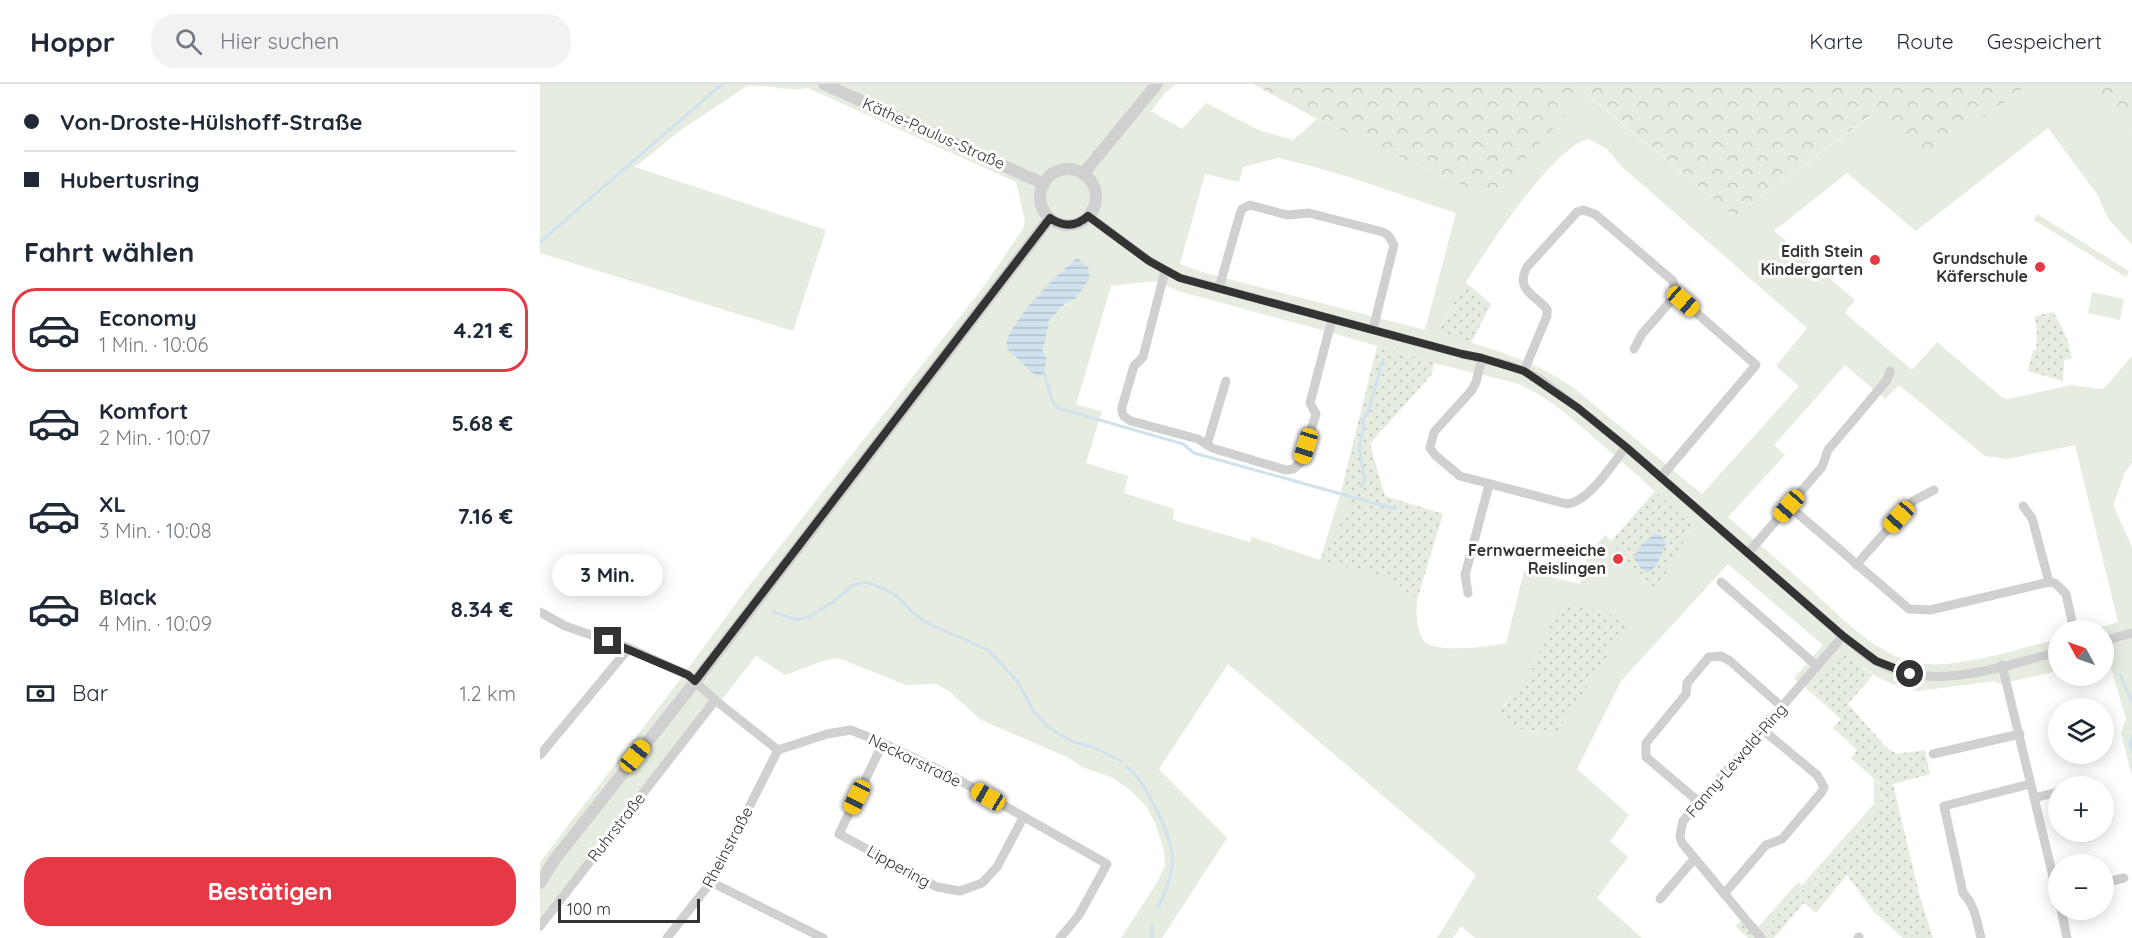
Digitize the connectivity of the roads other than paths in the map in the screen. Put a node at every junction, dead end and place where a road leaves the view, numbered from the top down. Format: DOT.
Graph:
graph roads {
  1 [pos="824,84"];
  2 [pos="1158,84"];
  3 [pos="1083,174"];
  4 [pos="1044,184"];
  5 [pos="1088,216"];
  6 [pos="1050,218"];
  7 [pos="1166,271"];
  8 [pos="1220,288"];
  9 [pos="1676,295"];
  10 [pos="1332,319"];
  11 [pos="1373,329"];
  12 [pos="1634,349"];
  13 [pos="1482,358"];
  14 [pos="1524,371"];
  15 [pos="1890,371"];
  16 [pos="1226,381"];
  17 [pos="1207,445"];
  18 [pos="1626,447"];
  19 [pos="1661,477"];
  20 [pos="1489,485"];
  21 [pos="1934,490"];
  22 [pos="1789,506"];
  23 [pos="2023,506"];
  24 [pos="1748,553"];
  25 [pos="1856,565"];
  26 [pos="1721,582"];
  27 [pos="2049,582"];
  28 [pos="1468,593"];
  29 [pos="541,614"];
  30 [pos="2072,620"];
  31 [pos="2132,633"];
  32 [pos="1843,636"];
  33 [pos="2114,637"];
  34 [pos="629,648"];
  35 [pos="2048,654"];
  36 [pos="2002,665"];
  37 [pos="1817,666"];
  38 [pos="695,681"];
  39 [pos="715,700"];
  40 [pos="1782,708"];
  41 [pos="1763,730"];
  42 [pos="2020,734"];
  43 [pos="883,743"];
  44 [pos="778,750"];
  45 [pos="1933,754"];
  46 [pos="540,755"];
  47 [pos="2030,784"];
  48 [pos="2048,794"];
  49 [pos="2034,798"];
  50 [pos="1699,802"];
  51 [pos="1023,818"];
  52 [pos="2048,854"];
  53 [pos="1694,859"];
  54 [pos="2124,878"];
  55 [pos="2114,880"];
  56 [pos="711,882"];
  57 [pos="540,883"];
  58 [pos="1724,894"];
  59 [pos="1660,899"];
  60 [pos="2063,920"];
  61 [pos="540,926"];
  62 [pos="667,938"];
  63 [pos="823,938"];
  64 [pos="1060,938"];
  65 [pos="1761,938"];
  66 [pos="1981,938"];
  67 [pos="2067,938"];
  1 -- 4 [label="street, Käthe-Paulus-Straße"];
  2 -- 3 [label="street"];
  3 -- 4 [label="street"];
  3 -- 5 [label="street"];
  4 -- 6 [label="street"];
  5 -- 6 [label="street"];
  5 -- 7 [label="street"];
  6 -- 38 [label="street"];
  7 -- 8 [label="street"];
  7 -- 17 [label="street"];
  8 -- 10 [label="street"];
  8 -- 11 [label="street"];
  9 -- 12 [label="street"];
  9 -- 14 [label="street"];
  9 -- 19 [label="street"];
  10 -- 11 [label="street"];
  10 -- 17 [label="street"];
  11 -- 13 [label="street"];
  13 -- 14 [label="street"];
  13 -- 20 [label="street"];
  14 -- 18 [label="street"];
  15 -- 22 [label="street"];
  16 -- 17 [label="street"];
  18 -- 19 [label="street"];
  18 -- 20 [label="street"];
  19 -- 24 [label="street"];
  20 -- 28 [label="street"];
  21 -- 25 [label="street"];
  22 -- 24 [label="street"];
  22 -- 25 [label="street"];
  23 -- 27 [label="street"];
  24 -- 32 [label="street"];
  25 -- 27 [label="street"];
  26 -- 37 [label="street"];
  27 -- 30 [label="street"];
  29 -- 34 [label="street"];
  31 -- 33 [label="street"];
  32 -- 36 [label="street"];
  32 -- 37 [label="street, Fanny-Lewald-Ring"];
  34 -- 38 [label="street"];
  34 -- 46 [label="street"];
  35 -- 36 [label="street"];
  36 -- 42 [label="street"];
  37 -- 40 [label="street, Fanny-Lewald-Ring"];
  38 -- 39 [label="street"];
  38 -- 57 [label="street"];
  39 -- 44 [label="street"];
  39 -- 61 [label="street, Ruhrstraße"];
  40 -- 41 [label="street, Fanny-Lewald-Ring"];
  40 -- 50 [label="street"];
  41 -- 50 [label="street, Fanny-Lewald-Ring"];
  41 -- 58 [label="street"];
  42 -- 45 [label="street"];
  42 -- 47 [label="street"];
  43 -- 44 [label="street, Neckarstraße"];
  43 -- 51 [label="street, Neckarstraße"];
  43 -- 51 [label="street, Lippering"];
  44 -- 56 [label="street, Rheinstraße"];
  47 -- 49 [label="street"];
  47 -- 66 [label="street"];
  48 -- 49 [label="street"];
  49 -- 52 [label="street"];
  50 -- 53 [label="street, Fanny-Lewald-Ring"];
  51 -- 64 [label="street, Neckarstraße"];
  53 -- 58 [label="street, Fanny-Lewald-Ring"];
  53 -- 59 [label="street"];
  54 -- 55 [label="street"];
  56 -- 62 [label="street, Rheinstraße"];
  56 -- 63 [label="street"];
  58 -- 65 [label="street, Fanny-Lewald-Ring"];
  60 -- 67 [label="street"];
}
